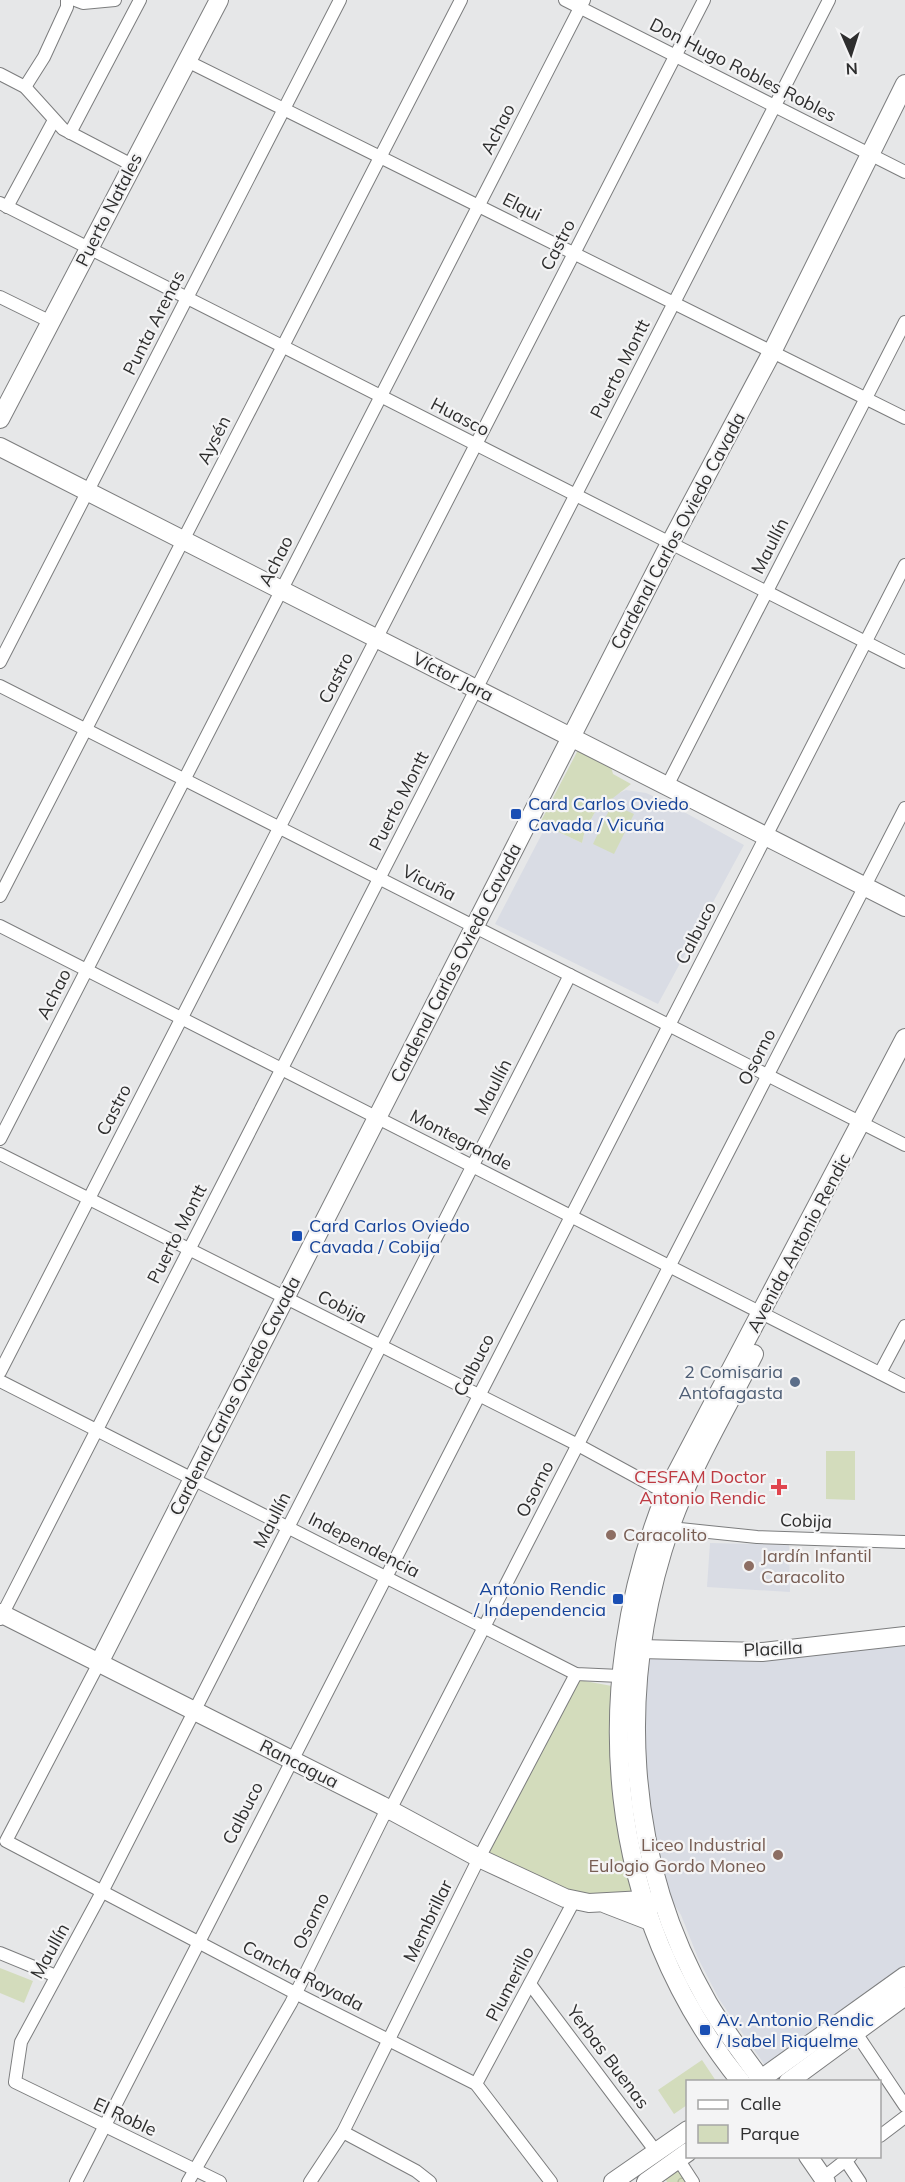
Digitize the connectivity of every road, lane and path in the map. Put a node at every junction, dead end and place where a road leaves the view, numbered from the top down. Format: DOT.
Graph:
graph roads {
  1 [pos="67,0"];
  2 [pos="75,0"];
  3 [pos="115,0"];
  4 [pos="140,0"];
  5 [pos="219,0"];
  6 [pos="340,0"];
  7 [pos="460,0"];
  8 [pos="565,0"];
  9 [pos="704,0"];
  10 [pos="829,0"];
  11 [pos="582,4"];
  12 [pos="676,56"];
  13 [pos="187,60"];
  14 [pos="0,75"];
  15 [pos="905,84"];
  16 [pos="25,87"];
  17 [pos="775,106"];
  18 [pos="284,109"];
  19 [pos="54,120"];
  20 [pos="70,133"];
  21 [pos="869,154"];
  22 [pos="380,157"];
  23 [pos="132,165"];
  24 [pos="905,172"];
  25 [pos="3,205"];
  26 [pos="479,206"];
  27 [pos="89,249"];
  28 [pos="574,254"];
  29 [pos="0,297"];
  30 [pos="187,298"];
  31 [pos="674,303"];
  32 [pos="51,322"];
  33 [pos="905,322"];
  34 [pos="282,347"];
  35 [pos="772,352"];
  36 [pos="381,396"];
  37 [pos="866,399"];
  38 [pos="905,418"];
  39 [pos="0,419"];
  40 [pos="476,445"];
  41 [pos="0,447"];
  42 [pos="88,492"];
  43 [pos="576,495"];
  44 [pos="183,540"];
  45 [pos="670,543"];
  46 [pos="905,565"];
  47 [pos="282,590"];
  48 [pos="767,592"];
  49 [pos="377,638"];
  50 [pos="866,642"];
  51 [pos="0,662"];
  52 [pos="905,662"];
  53 [pos="0,686"];
  54 [pos="476,689"];
  55 [pos="86,729"];
  56 [pos="572,737"];
  57 [pos="185,779"];
  58 [pos="667,786"];
  59 [pos="905,808"];
  60 [pos="279,828"];
  61 [pos="766,836"];
  62 [pos="380,878"];
  63 [pos="865,886"];
  64 [pos="0,896"];
  65 [pos="905,907"];
  66 [pos="0,926"];
  67 [pos="475,927"];
  68 [pos="87,969"];
  69 [pos="570,975"];
  70 [pos="182,1018"];
  71 [pos="669,1025"];
  72 [pos="905,1038"];
  73 [pos="905,1066"];
  74 [pos="282,1069"];
  75 [pos="768,1075"];
  76 [pos="377,1118"];
  77 [pos="868,1126"];
  78 [pos="0,1139"];
  79 [pos="905,1145"];
  80 [pos="0,1154"];
  81 [pos="473,1166"];
  82 [pos="88,1200"];
  83 [pos="571,1216"];
  84 [pos="189,1250"];
  85 [pos="670,1266"];
  86 [pos="285,1298"];
  87 [pos="767,1316"];
  88 [pos="905,1326"];
  89 [pos="381,1346"];
  90 [pos="0,1372"];
  91 [pos="880,1373"];
  92 [pos="0,1381"];
  93 [pos="905,1386"];
  94 [pos="478,1395"];
  95 [pos="97,1430"];
  96 [pos="578,1445"];
  97 [pos="193,1479"];
  98 [pos="666,1493"];
  99 [pos="671,1524"];
  100 [pos="289,1527"];
  101 [pos="905,1542"];
  102 [pos="386,1576"];
  103 [pos="1,1616"];
  104 [pos="484,1626"];
  105 [pos="905,1636"];
  106 [pos="640,1648"];
  107 [pos="99,1663"];
  108 [pos="576,1674"];
  109 [pos="620,1676"];
  110 [pos="195,1711"];
  111 [pos="291,1760"];
  112 [pos="390,1810"];
  113 [pos="6,1841"];
  114 [pos="479,1858"];
  115 [pos="102,1892"];
  116 [pos="644,1900"];
  117 [pos="574,1901"];
  118 [pos="601,1902"];
  119 [pos="650,1922"];
  120 [pos="673,1925"];
  121 [pos="198,1942"];
  122 [pos="0,1953"];
  123 [pos="905,1976"];
  124 [pos="56,1977"];
  125 [pos="530,1984"];
  126 [pos="296,1993"];
  127 [pos="905,1996"];
  128 [pos="851,2026"];
  129 [pos="388,2040"];
  130 [pos="722,2056"];
  131 [pos="722,2080"];
  132 [pos="740,2080"];
  133 [pos="759,2080"];
  134 [pos="762,2080"];
  135 [pos="790,2080"];
  136 [pos="15,2082"];
  137 [pos="476,2084"];
  138 [pos="905,2106"];
  139 [pos="905,2118"];
  140 [pos="102,2127"];
  141 [pos="686,2131"];
  142 [pos="343,2132"];
  143 [pos="881,2135"];
  144 [pos="657,2153"];
  145 [pos="683,2155"];
  146 [pos="809,2158"];
  147 [pos="849,2159"];
  148 [pos="194,2169"];
  149 [pos="656,2179"];
  150 [pos="825,2180"];
  151 [pos="76,2182"];
  152 [pos="188,2182"];
  153 [pos="220,2182"];
  154 [pos="310,2182"];
  155 [pos="430,2182"];
  156 [pos="551,2182"];
  157 [pos="613,2182"];
  158 [pos="693,2182"];
  159 [pos="860,2182"];
  1 -- 16 [label="street"];
  2 -- 3 [label="street"];
  4 -- 20 [label="street"];
  5 -- 13 [label="street, Puerto Natales"];
  6 -- 18 [label="street, Punta Arenas"];
  7 -- 22 [label="street, Aysén"];
  8 -- 11 [label="street, Don Hugo Robles Robles"];
  9 -- 12 [label="street, Castro"];
  10 -- 17 [label="street, Puerto Montt"];
  11 -- 12 [label="street, Don Hugo Robles Robles"];
  11 -- 26 [label="street, Achao"];
  12 -- 17 [label="street, Don Hugo Robles Robles"];
  12 -- 28 [label="street, Castro"];
  13 -- 18 [label="street, Elqui"];
  13 -- 23 [label="street, Puerto Natales"];
  14 -- 16 [label="street"];
  15 -- 21 [label="street, Cardenal Carlos Oviedo Cavada"];
  16 -- 19 [label="street"];
  17 -- 21 [label="street, Don Hugo Robles Robles"];
  17 -- 31 [label="street, Puerto Montt"];
  18 -- 22 [label="street, Elqui"];
  18 -- 30 [label="street, Punta Arenas"];
  19 -- 20 [label="street"];
  19 -- 25 [label="street"];
  20 -- 23 [label="street"];
  21 -- 24 [label="street, Don Hugo Robles Robles"];
  21 -- 35 [label="street, Cardenal Carlos Oviedo Cavada"];
  22 -- 26 [label="street, Elqui"];
  22 -- 34 [label="street, Aysén"];
  23 -- 27 [label="street, Puerto Natales"];
  25 -- 27 [label="street, Huasco"];
  26 -- 28 [label="street, Elqui"];
  26 -- 36 [label="street, Achao"];
  27 -- 30 [label="street, Huasco"];
  27 -- 32 [label="street, Puerto Natales"];
  28 -- 31 [label="street, Elqui"];
  28 -- 40 [label="street, Castro"];
  29 -- 32 [label="street"];
  30 -- 34 [label="street, Huasco"];
  30 -- 42 [label="street, Punta Arenas"];
  31 -- 35 [label="street, Elqui"];
  31 -- 43 [label="street, Puerto Montt"];
  32 -- 39 [label="street, Puerto Natales"];
  33 -- 37 [label="street, Maullín"];
  34 -- 36 [label="street, Huasco"];
  34 -- 44 [label="street, Aysén"];
  35 -- 37 [label="street, Elqui"];
  35 -- 45 [label="street, Cardenal Carlos Oviedo Cavada"];
  36 -- 40 [label="street, Huasco"];
  36 -- 47 [label="street, Achao"];
  37 -- 38 [label="street, Elqui"];
  37 -- 48 [label="street, Maullín"];
  40 -- 43 [label="street, Huasco"];
  40 -- 49 [label="street, Castro"];
  41 -- 42 [label="street, Víctor Jara"];
  42 -- 44 [label="street, Víctor Jara"];
  42 -- 51 [label="street, Punta Arenas"];
  43 -- 45 [label="street, Huasco"];
  43 -- 54 [label="street, Puerto Montt"];
  44 -- 47 [label="street, Víctor Jara"];
  44 -- 55 [label="street, Aysén"];
  45 -- 48 [label="street, Huasco"];
  45 -- 56 [label="street, Cardenal Carlos Oviedo Cavada"];
  46 -- 50 [label="street, Calbuco"];
  47 -- 49 [label="street, Víctor Jara"];
  47 -- 57 [label="street, Achao"];
  48 -- 50 [label="street, Huasco"];
  48 -- 58 [label="street, Maullín"];
  49 -- 54 [label="street, Víctor Jara"];
  49 -- 60 [label="street, Castro"];
  50 -- 52 [label="street, Huasco"];
  50 -- 61 [label="street, Calbuco"];
  53 -- 55 [label="street, Vicuña"];
  54 -- 56 [label="street, Víctor Jara"];
  54 -- 62 [label="street, Puerto Montt"];
  55 -- 57 [label="street, Vicuña"];
  55 -- 64 [label="street, Aysén"];
  56 -- 58 [label="street, Víctor Jara"];
  56 -- 67 [label="street, Cardenal Carlos Oviedo Cavada"];
  57 -- 60 [label="street, Vicuña"];
  57 -- 68 [label="street, Achao"];
  58 -- 61 [label="street, Víctor Jara"];
  59 -- 63 [label="street, Osorno"];
  60 -- 62 [label="street, Vicuña"];
  60 -- 70 [label="street, Castro"];
  61 -- 63 [label="street, Víctor Jara"];
  61 -- 71 [label="street, Calbuco"];
  62 -- 67 [label="street, Vicuña"];
  62 -- 74 [label="street, Puerto Montt"];
  63 -- 65 [label="street, Víctor Jara"];
  63 -- 75 [label="street, Osorno"];
  66 -- 68 [label="street, Montegrande"];
  67 -- 69 [label="street, Vicuña"];
  67 -- 76 [label="street, Cardenal Carlos Oviedo Cavada"];
  68 -- 70 [label="street, Montegrande"];
  68 -- 78 [label="street, Achao"];
  69 -- 71 [label="street, Vicuña"];
  69 -- 81 [label="street, Maullín"];
  70 -- 74 [label="street, Montegrande"];
  70 -- 82 [label="street, Castro"];
  71 -- 75 [label="street, Vicuña"];
  71 -- 83 [label="street, Calbuco"];
  72 -- 77 [label="street, Avenida Antonio Rendic"];
  73 -- 77 [label="street, Avenida Antonio Rendic"];
  74 -- 76 [label="street, Montegrande"];
  74 -- 84 [label="street, Puerto Montt"];
  75 -- 77 [label="street, Vicuña"];
  75 -- 85 [label="street, Osorno"];
  76 -- 81 [label="street, Montegrande"];
  76 -- 86 [label="street, Cardenal Carlos Oviedo Cavada"];
  77 -- 79 [label="street, Vicuña"];
  77 -- 87 [label="street, Avenida Antonio Rendic"];
  80 -- 82 [label="street, Cobija"];
  81 -- 83 [label="street, Montegrande"];
  81 -- 89 [label="street, Maullín"];
  82 -- 84 [label="street, Cobija"];
  82 -- 90 [label="street, Castro"];
  83 -- 85 [label="street, Montegrande"];
  83 -- 94 [label="street, Calbuco"];
  84 -- 86 [label="street, Cobija"];
  84 -- 95 [label="street, Puerto Montt"];
  85 -- 87 [label="street, Montegrande"];
  85 -- 96 [label="street, Osorno"];
  86 -- 89 [label="street, Cobija"];
  86 -- 97 [label="street, Cardenal Carlos Oviedo Cavada"];
  87 -- 91 [label="street, Montegrande"];
  87 -- 98 [label="street, Avenida Antonio Rendic"];
  87 -- 99 [label="street, Avenida Antonio Rendic"];
  88 -- 91 [label="street"];
  89 -- 94 [label="street, Cobija"];
  89 -- 100 [label="street, Maullín"];
  91 -- 93 [label="street, Montegrande"];
  92 -- 95 [label="street, Independencia"];
  94 -- 96 [label="street, Cobija"];
  94 -- 102 [label="street, Calbuco"];
  95 -- 97 [label="street, Independencia"];
  95 -- 103 [label="street, Puerto Montt"];
  96 -- 98 [label="street, Cobija"];
  96 -- 104 [label="street, Osorno"];
  97 -- 100 [label="street, Independencia"];
  97 -- 107 [label="street, Cardenal Carlos Oviedo Cavada"];
  98 -- 109 [label="street, Avenida Antonio Rendic"];
  99 -- 101 [label="street, Cobija"];
  99 -- 106 [label="street, Avenida Antonio Rendic"];
  100 -- 102 [label="street, Independencia"];
  100 -- 110 [label="street, Maullín"];
  102 -- 104 [label="street, Independencia"];
  102 -- 111 [label="street, Calbuco"];
  103 -- 107 [label="street, Rancagua"];
  104 -- 108 [label="street, Independencia"];
  104 -- 112 [label="street, Osorno"];
  105 -- 106 [label="street, Placilla"];
  106 -- 120 [label="street, Avenida Antonio Rendic"];
  107 -- 110 [label="street, Rancagua"];
  107 -- 113 [label="street, Cardenal Carlos Oviedo Cavada"];
  108 -- 109 [label="street, Independencia"];
  108 -- 114 [label="street, Membrillar"];
  109 -- 116 [label="street, Avenida Antonio Rendic"];
  110 -- 111 [label="street, Rancagua"];
  110 -- 115 [label="street, Maullín"];
  111 -- 112 [label="street, Rancagua"];
  111 -- 121 [label="street, Calbuco"];
  112 -- 114 [label="street, Rancagua"];
  112 -- 126 [label="street, Osorno"];
  113 -- 115 [label="street, Cancha Rayada"];
  114 -- 117 [label="street, Rancagua"];
  114 -- 129 [label="street, Membrillar"];
  115 -- 121 [label="street, Cancha Rayada"];
  115 -- 124 [label="street, Maullín"];
  116 -- 118 [label="street, Rancagua"];
  116 -- 119 [label="street, Avenida Antonio Rendic"];
  116 -- 120 [label="street, Avenida Antonio Rendic"];
  117 -- 118 [label="street, Rancagua"];
  117 -- 125 [label="street, Plumerillo"];
  118 -- 119 [label="street, Rancagua"];
  119 -- 130 [label="street, Avenida Antonio Rendic"];
  120 -- 133 [label="street, Avenida Antonio Rendic"];
  121 -- 126 [label="street, Cancha Rayada"];
  121 -- 140 [label="street, Calbuco"];
  122 -- 124 [label="street"];
  123 -- 128 [label="street"];
  124 -- 136 [label="street, Maullín"];
  125 -- 137 [label="street, Plumerillo"];
  125 -- 144 [label="street, Yerbas Buenas"];
  126 -- 129 [label="street, Cancha Rayada"];
  126 -- 148 [label="street, Osorno"];
  127 -- 128 [label="street"];
  128 -- 134 [label="street"];
  128 -- 135 [label="street"];
  128 -- 138 [label="street"];
  129 -- 137 [label="street, Cancha Rayada"];
  129 -- 142 [label="street, Membrillar"];
  130 -- 131 [label="street"];
  130 -- 132 [label="street, Avenida Antonio Rendic"];
  136 -- 140 [label="street, El Roble"];
  137 -- 156 [label="street, Cancha Rayada"];
  139 -- 143 [label="street"];
  140 -- 148 [label="street, El Roble"];
  140 -- 151 [label="street, Calbuco"];
  141 -- 144 [label="street"];
  142 -- 154 [label="street, Membrillar"];
  142 -- 155 [label="street"];
  144 -- 157 [label="street"];
  145 -- 149 [label="street"];
  145 -- 158 [label="street"];
  146 -- 150 [label="street"];
  147 -- 150 [label="street"];
  147 -- 159 [label="street"];
  148 -- 152 [label="street, Osorno"];
  148 -- 153 [label="street, El Roble"];
}
